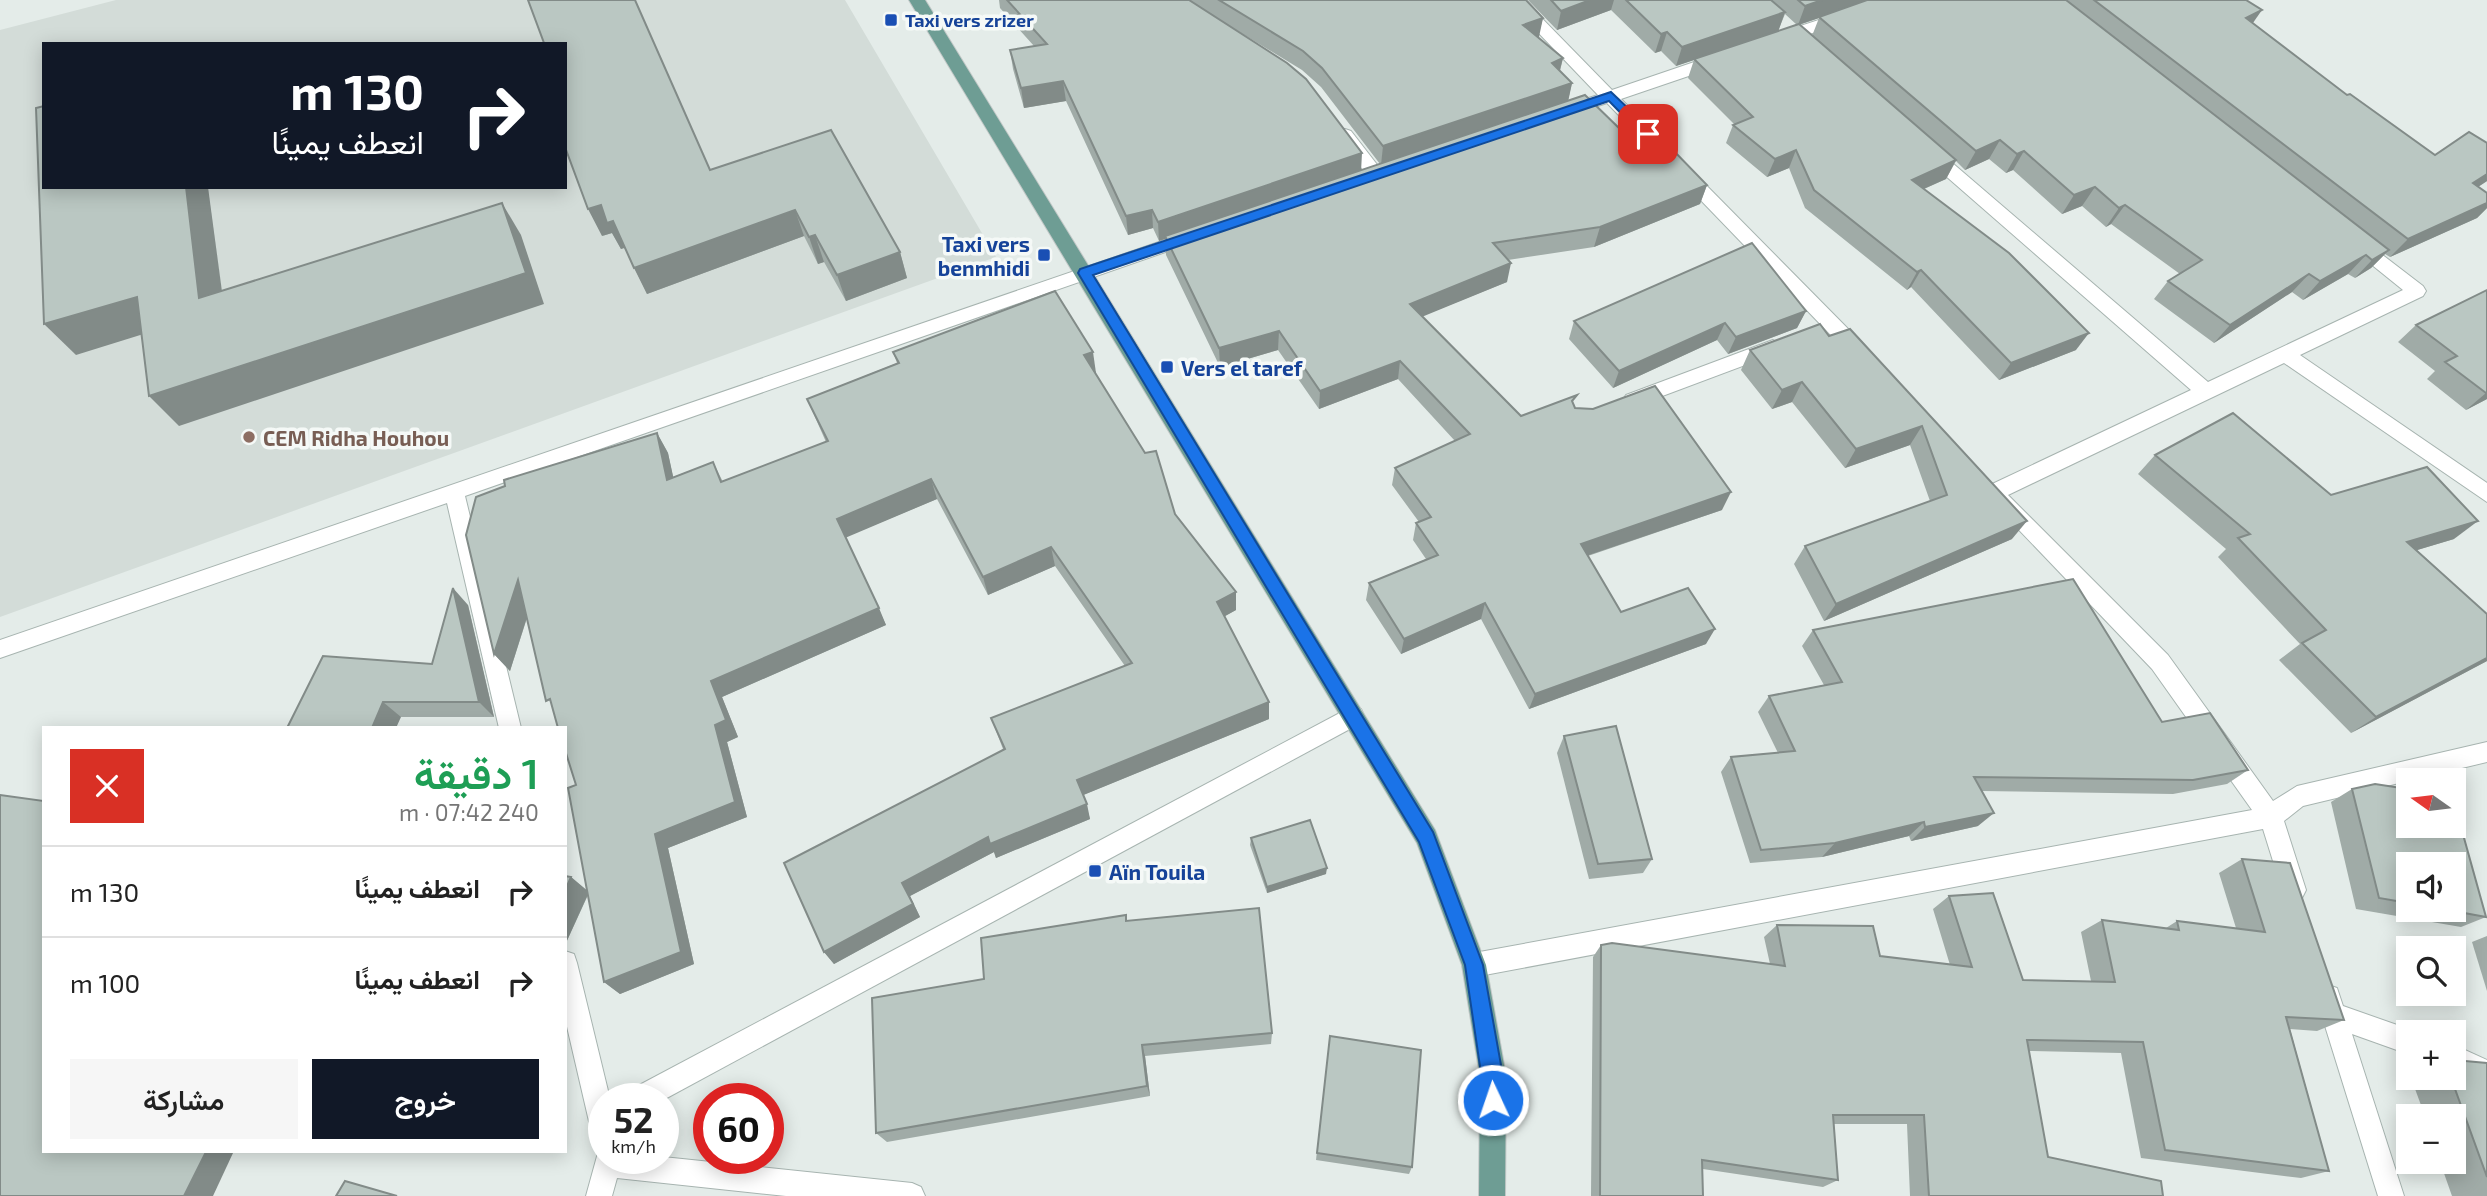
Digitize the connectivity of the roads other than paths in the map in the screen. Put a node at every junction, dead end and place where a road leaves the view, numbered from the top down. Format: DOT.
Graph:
graph roads {
  1 [pos="916,0"];
  2 [pos="1514,0"];
  3 [pos="1896,0"];
  4 [pos="1774,17"];
  5 [pos="1799,39"];
  6 [pos="1767,43"];
  7 [pos="1728,57"];
  8 [pos="1611,96"];
  9 [pos="1546,118"];
  10 [pos="1336,124"];
  11 [pos="1917,142"];
  12 [pos="1376,175"];
  13 [pos="2340,231"];
  14 [pos="1204,233"];
  15 [pos="1085,273"];
  16 [pos="1833,325"];
  17 [pos="2285,354"];
  18 [pos="1871,364"];
  19 [pos="2206,392"];
  20 [pos="1617,406"];
  21 [pos="1976,473"];
  22 [pos="454,491"];
  23 [pos="1996,492"];
  24 [pos="2487,494"];
  25 [pos="0,649"];
  26 [pos="1353,716"];
  27 [pos="510,726"];
  28 [pos="2487,752"];
  29 [pos="2271,817"];
  30 [pos="2298,905"];
  31 [pos="1474,965"];
  32 [pos="567,971"];
  33 [pos="2322,978"];
  34 [pos="2333,1015"];
  35 [pos="2396,1037"];
  36 [pos="2466,1063"];
  37 [pos="2487,1073"];
  38 [pos="594,1083"];
  39 [pos="669,1083"];
  40 [pos="679,1169"];
  41 [pos="605,1174"];
  42 [pos="599,1196"];
  43 [pos="912,1196"];
  44 [pos="1492,1196"];
  45 [pos="2391,1196"];
  1 -- 15 [label="main road"];
  2 -- 8 [label="street"];
  3 -- 5 [label="street"];
  4 -- 5 [label="street"];
  5 -- 6 [label="street"];
  7 -- 8 [label="street"];
  8 -- 9 [label="street"];
  8 -- 16 [label="street"];
  10 -- 12 [label="street"];
  11 -- 19 [label="street"];
  13 -- 17 [label="street"];
  14 -- 15 [label="street"];
  15 -- 22 [label="street"];
  15 -- 26 [label="main road"];
  16 -- 18 [label="street"];
  16 -- 20 [label="street"];
  17 -- 19 [label="street"];
  17 -- 24 [label="street"];
  19 -- 23 [label="street"];
  21 -- 23 [label="street"];
  22 -- 25 [label="street"];
  22 -- 27 [label="street"];
  23 -- 29 [label="street"];
  26 -- 31 [label="main road"];
  26 -- 39 [label="street"];
  28 -- 29 [label="street"];
  29 -- 30 [label="street"];
  29 -- 31 [label="street"];
  31 -- 44 [label="main road"];
  32 -- 38 [label="street"];
  33 -- 34 [label="street"];
  34 -- 35 [label="street"];
  34 -- 45 [label="street"];
  36 -- 37 [label="street"];
  40 -- 43 [label="street"];
  41 -- 42 [label="street"];
}
